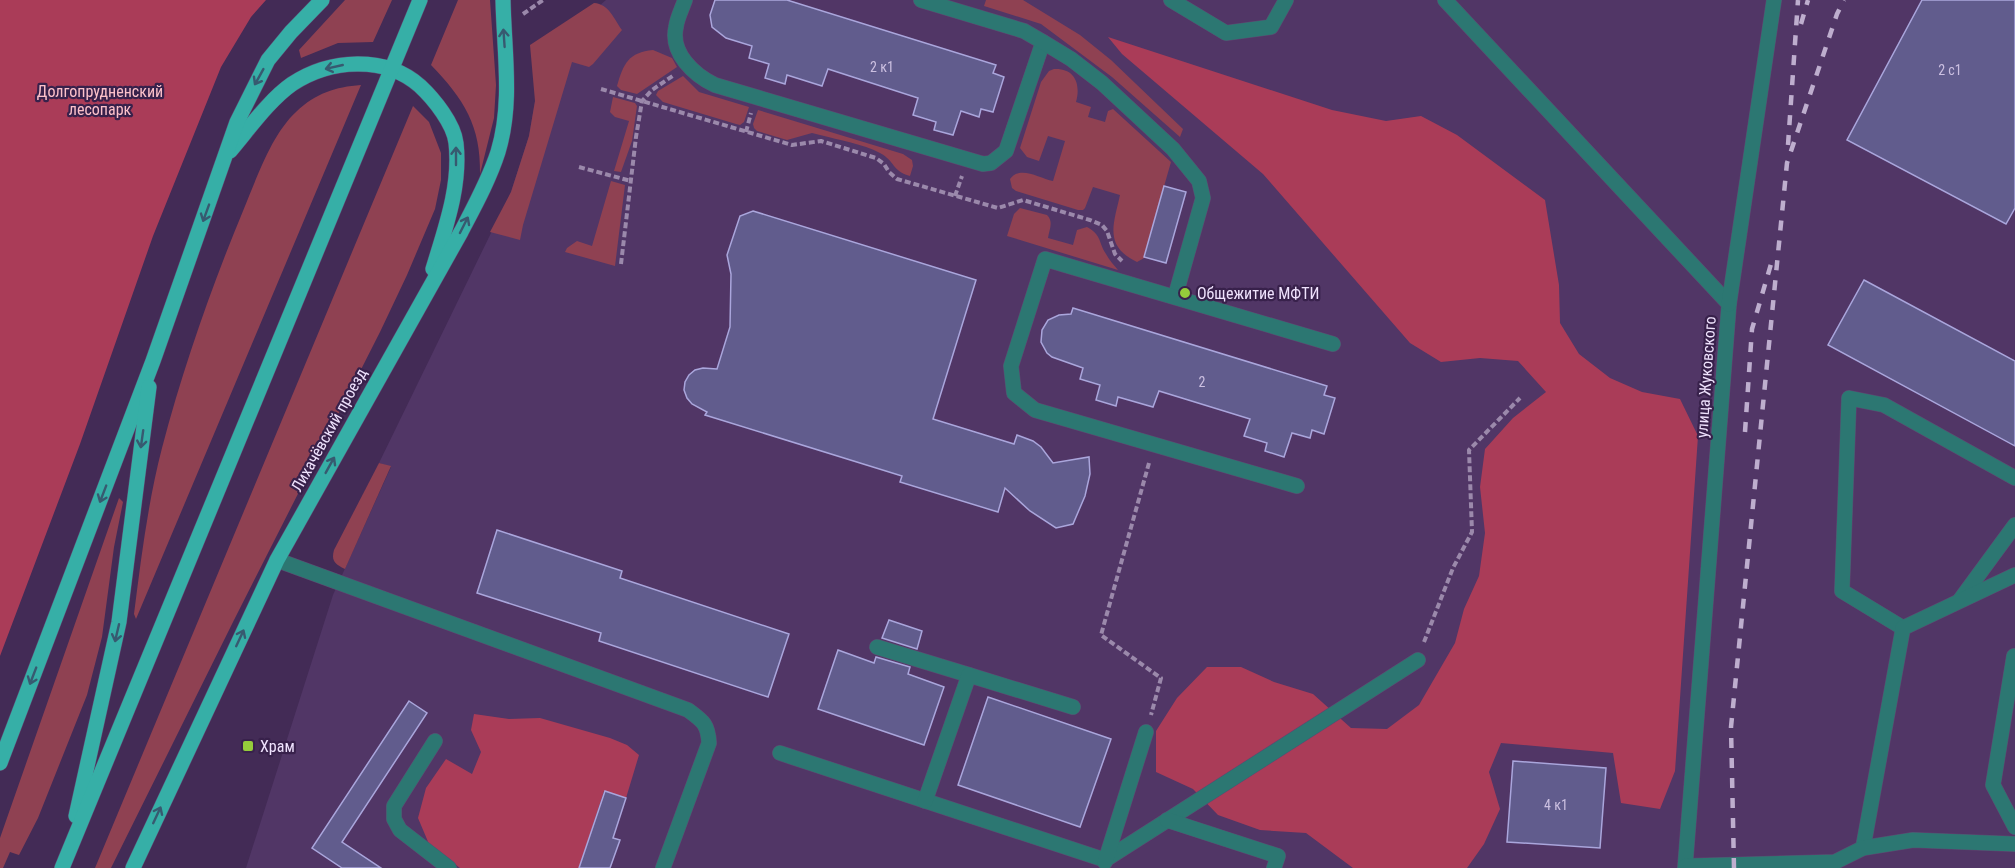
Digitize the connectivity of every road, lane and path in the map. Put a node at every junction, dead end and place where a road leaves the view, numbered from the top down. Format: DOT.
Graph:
graph roads {
  1 [pos="322,0"];
  2 [pos="420,0"];
  3 [pos="503,0"];
  4 [pos="543,0"];
  5 [pos="685,0"];
  6 [pos="921,0"];
  7 [pos="1171,0"];
  8 [pos="1286,0"];
  9 [pos="1445,0"];
  10 [pos="1774,0"];
  11 [pos="523,14"];
  12 [pos="1043,42"];
  13 [pos="392,69"];
  14 [pos="679,71"];
  15 [pos="601,89"];
  16 [pos="642,101"];
  17 [pos="753,107"];
  18 [pos="746,132"];
  19 [pos="225,158"];
  20 [pos="579,167"];
  21 [pos="964,170"];
  22 [pos="631,181"];
  23 [pos="955,196"];
  24 [pos="621,264"];
  25 [pos="1131,265"];
  26 [pos="425,295"];
  27 [pos="1175,297"];
  28 [pos="1730,304"];
  29 [pos="1333,344"];
  30 [pos="153,361"];
  31 [pos="1520,398"];
  32 [pos="1154,444"];
  33 [pos="2015,478"];
  34 [pos="1297,486"];
  35 [pos="2015,525"];
  36 [pos="277,560"];
  37 [pos="2015,575"];
  38 [pos="1959,601"];
  39 [pos="1903,628"];
  40 [pos="877,647"];
  41 [pos="2014,656"];
  42 [pos="1418,660"];
  43 [pos="969,675"];
  44 [pos="1073,707"];
  45 [pos="1146,732"];
  46 [pos="435,741"];
  47 [pos="780,753"];
  48 [pos="0,763"];
  49 [pos="926,801"];
  50 [pos="1167,820"];
  51 [pos="2015,827"];
  52 [pos="2015,844"];
  53 [pos="1863,848"];
  54 [pos="64,862"];
  55 [pos="1104,864"];
  56 [pos="1685,867"];
  57 [pos="133,868"];
  58 [pos="449,868"];
  59 [pos="663,868"];
  60 [pos="1274,868"];
  1 -- 19 [label="main road, one-way"];
  2 -- 13 [label="main road"];
  26 -- 3 [label="main road, Лихачёвский проезд, one-way"];
  4 -- 11 [label="path"];
  5 -- 12 [label="street"];
  6 -- 12 [label="street"];
  7 -- 8 [label="street"];
  9 -- 28 [label="street, улица Жуковского"];
  10 -- 28 [label="street"];
  12 -- 27 [label="street"];
  13 -- 19 [label="main road, one-way"];
  26 -- 13 [label="main road, one-way"];
  13 -- 54 [label="main road"];
  14 -- 16 [label="path"];
  15 -- 16 [label="path"];
  16 -- 18 [label="path"];
  16 -- 22 [label="path"];
  17 -- 18 [label="path"];
  18 -- 23 [label="path"];
  19 -- 30 [label="main road, one-way"];
  20 -- 22 [label="path"];
  21 -- 23 [label="path"];
  22 -- 24 [label="path"];
  23 -- 25 [label="path"];
  36 -- 26 [label="main road, Лихачёвский проезд, one-way"];
  27 -- 29 [label="street"];
  27 -- 32 [label="street"];
  28 -- 56 [label="street, улица Жуковского"];
  30 -- 48 [label="main road, one-way"];
  30 -- 54 [label="main road, one-way"];
  31 -- 42 [label="path"];
  32 -- 34 [label="street"];
  32 -- 45 [label="path"];
  33 -- 39 [label="street"];
  35 -- 38 [label="street"];
  57 -- 36 [label="main road, Лихачёвский проезд, one-way"];
  36 -- 59 [label="street"];
  37 -- 38 [label="street"];
  38 -- 39 [label="street"];
  39 -- 53 [label="street"];
  40 -- 43 [label="street"];
  41 -- 51 [label="street"];
  42 -- 50 [label="street"];
  43 -- 44 [label="street"];
  43 -- 49 [label="street"];
  45 -- 55 [label="street"];
  46 -- 58 [label="street"];
  47 -- 49 [label="street"];
  49 -- 55 [label="street"];
  50 -- 55 [label="street"];
  50 -- 60 [label="street"];
  52 -- 53 [label="street"];
  53 -- 56 [label="street"];
}
